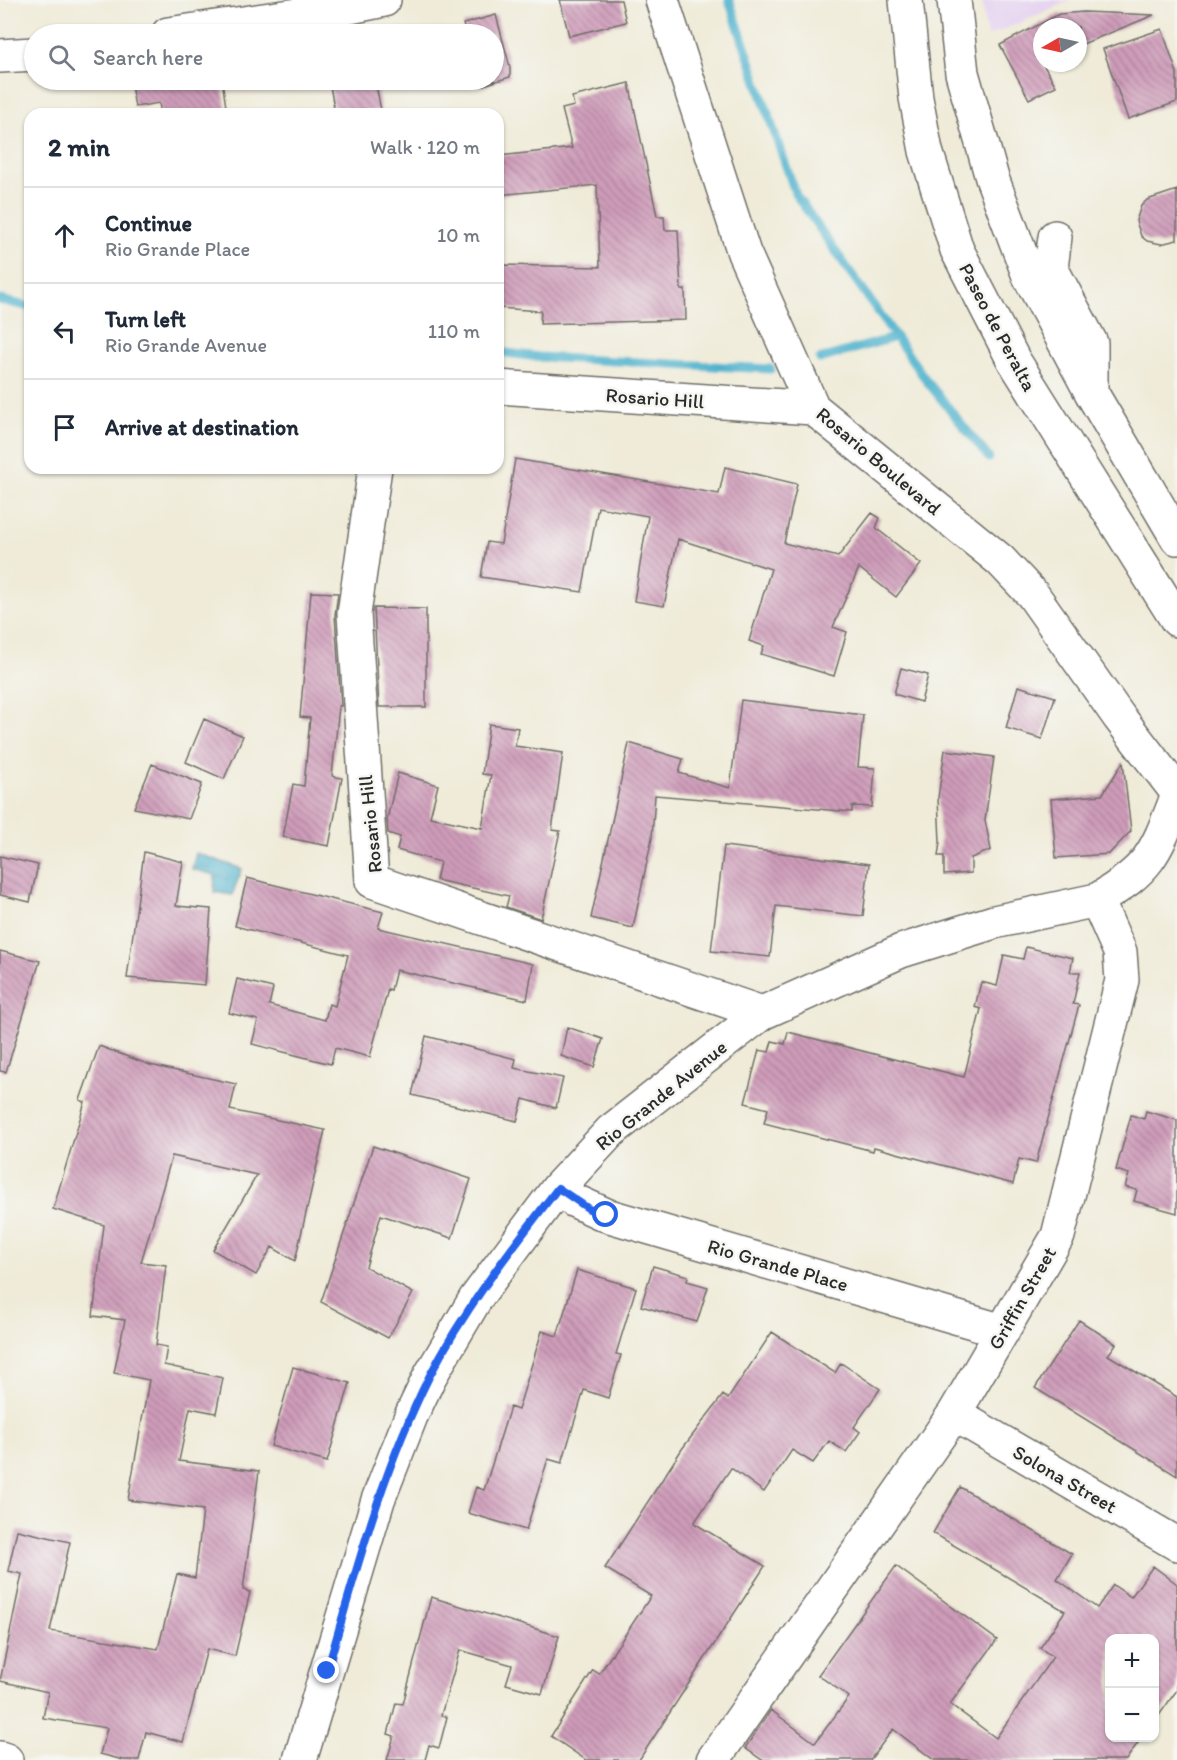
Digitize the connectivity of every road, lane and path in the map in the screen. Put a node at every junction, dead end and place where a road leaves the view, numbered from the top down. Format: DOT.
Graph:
graph roads {
  1 [pos="384,0"];
  2 [pos="662,0"];
  3 [pos="906,0"];
  4 [pos="954,0"];
  5 [pos="237,24"];
  6 [pos="24,55"];
  7 [pos="0,56"];
  8 [pos="1055,237"];
  9 [pos="504,387"];
  10 [pos="1091,392"];
  11 [pos="813,408"];
  12 [pos="374,474"];
  13 [pos="1177,538"];
  14 [pos="1177,620"];
  15 [pos="1177,792"];
  16 [pos="1177,797"];
  17 [pos="1097,900"];
  18 [pos="762,1013"];
  19 [pos="558,1188"];
  20 [pos="1003,1331"];
  21 [pos="954,1414"];
  22 [pos="1177,1544"];
  23 [pos="0,1758"];
  24 [pos="6,1760"];
  25 [pos="300,1760"];
  26 [pos="713,1760"];
  1 -- 5 [label="street"];
  2 -- 11 [label="street, Rosario Boulevard"];
  3 -- 14 [label="street, Paseo de Peralta"];
  4 -- 10 [label="street"];
  6 -- 7 [label="street"];
  8 -- 10 [label="street"];
  9 -- 11 [label="street, Rosario Hill"];
  10 -- 13 [label="street"];
  11 -- 15 [label="street, Rosario Boulevard"];
  12 -- 18 [label="street, Rosario Hill"];
  16 -- 17 [label="street"];
  17 -- 18 [label="street, Rio Grande Avenue"];
  17 -- 20 [label="street, Griffin Street"];
  18 -- 19 [label="street, Rio Grande Avenue"];
  19 -- 20 [label="street, Rio Grande Place"];
  19 -- 25 [label="street, Rio Grande Avenue"];
  20 -- 21 [label="street, Griffin Street"];
  21 -- 22 [label="street, Solona Street"];
  21 -- 26 [label="street, Griffin Street"];
  23 -- 24 [label="street"];
}
